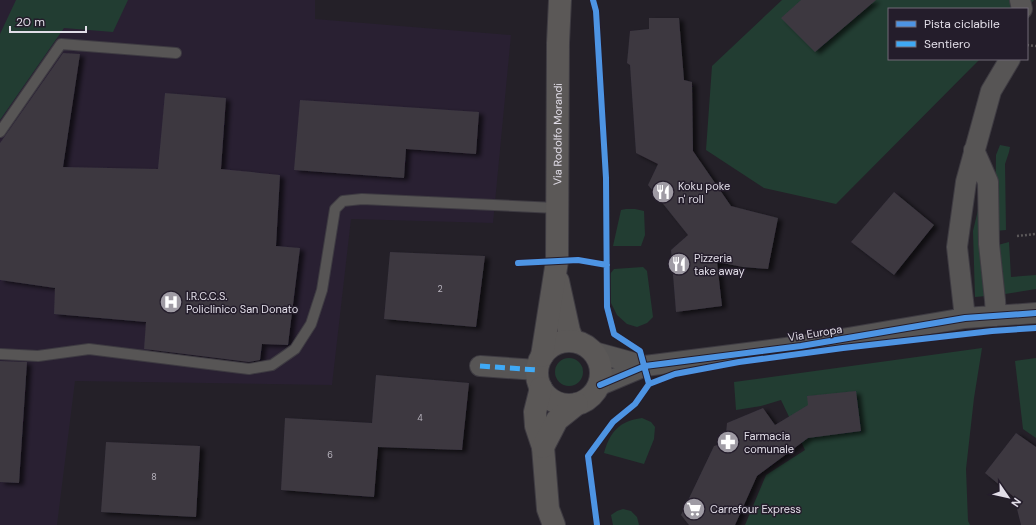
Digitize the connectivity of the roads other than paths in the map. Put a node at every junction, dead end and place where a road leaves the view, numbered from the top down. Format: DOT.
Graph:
graph roads {
  1 [pos="560,0"];
  2 [pos="176,53"];
  3 [pos="1009,60"];
  4 [pos="0,132"];
  5 [pos="974,150"];
  6 [pos="556,208"];
  7 [pos="556,268"];
  8 [pos="1036,313"];
  9 [pos="996,316"];
  10 [pos="965,318"];
  11 [pos="573,341"];
  12 [pos="594,352"];
  13 [pos="0,354"];
  14 [pos="480,366"];
  15 [pos="645,366"];
  16 [pos="540,371"];
  17 [pos="600,385"];
  18 [pos="577,404"];
  19 [pos="543,447"];
  20 [pos="554,525"];
  1 -- 6 [label="street, Via Rodolfo Morandi"];
  2 -- 4 [label="lane"];
  3 -- 5 [label="street"];
  5 -- 9 [label="street"];
  5 -- 10 [label="street"];
  6 -- 7 [label="street, Via Rodolfo Morandi"];
  6 -- 13 [label="lane"];
  7 -- 11 [label="street, Via Rodolfo Morandi"];
  7 -- 16 [label="street, Via Rodolfo Morandi"];
  8 -- 9 [label="street, Via Europa"];
  9 -- 10 [label="street, Via Europa"];
  10 -- 15 [label="street, Via Europa"];
  11 -- 12 [label="street"];
  11 -- 16 [label="street"];
  12 -- 15 [label="street, Via Europa"];
  12 -- 17 [label="street"];
  14 -- 16 [label="street"];
  15 -- 17 [label="street, Via Europa"];
  16 -- 18 [label="street"];
  16 -- 19 [label="street, Via Rodolfo Morandi"];
  17 -- 18 [label="street"];
  18 -- 19 [label="street"];
  19 -- 20 [label="street, Via Rodolfo Morandi"];
}
